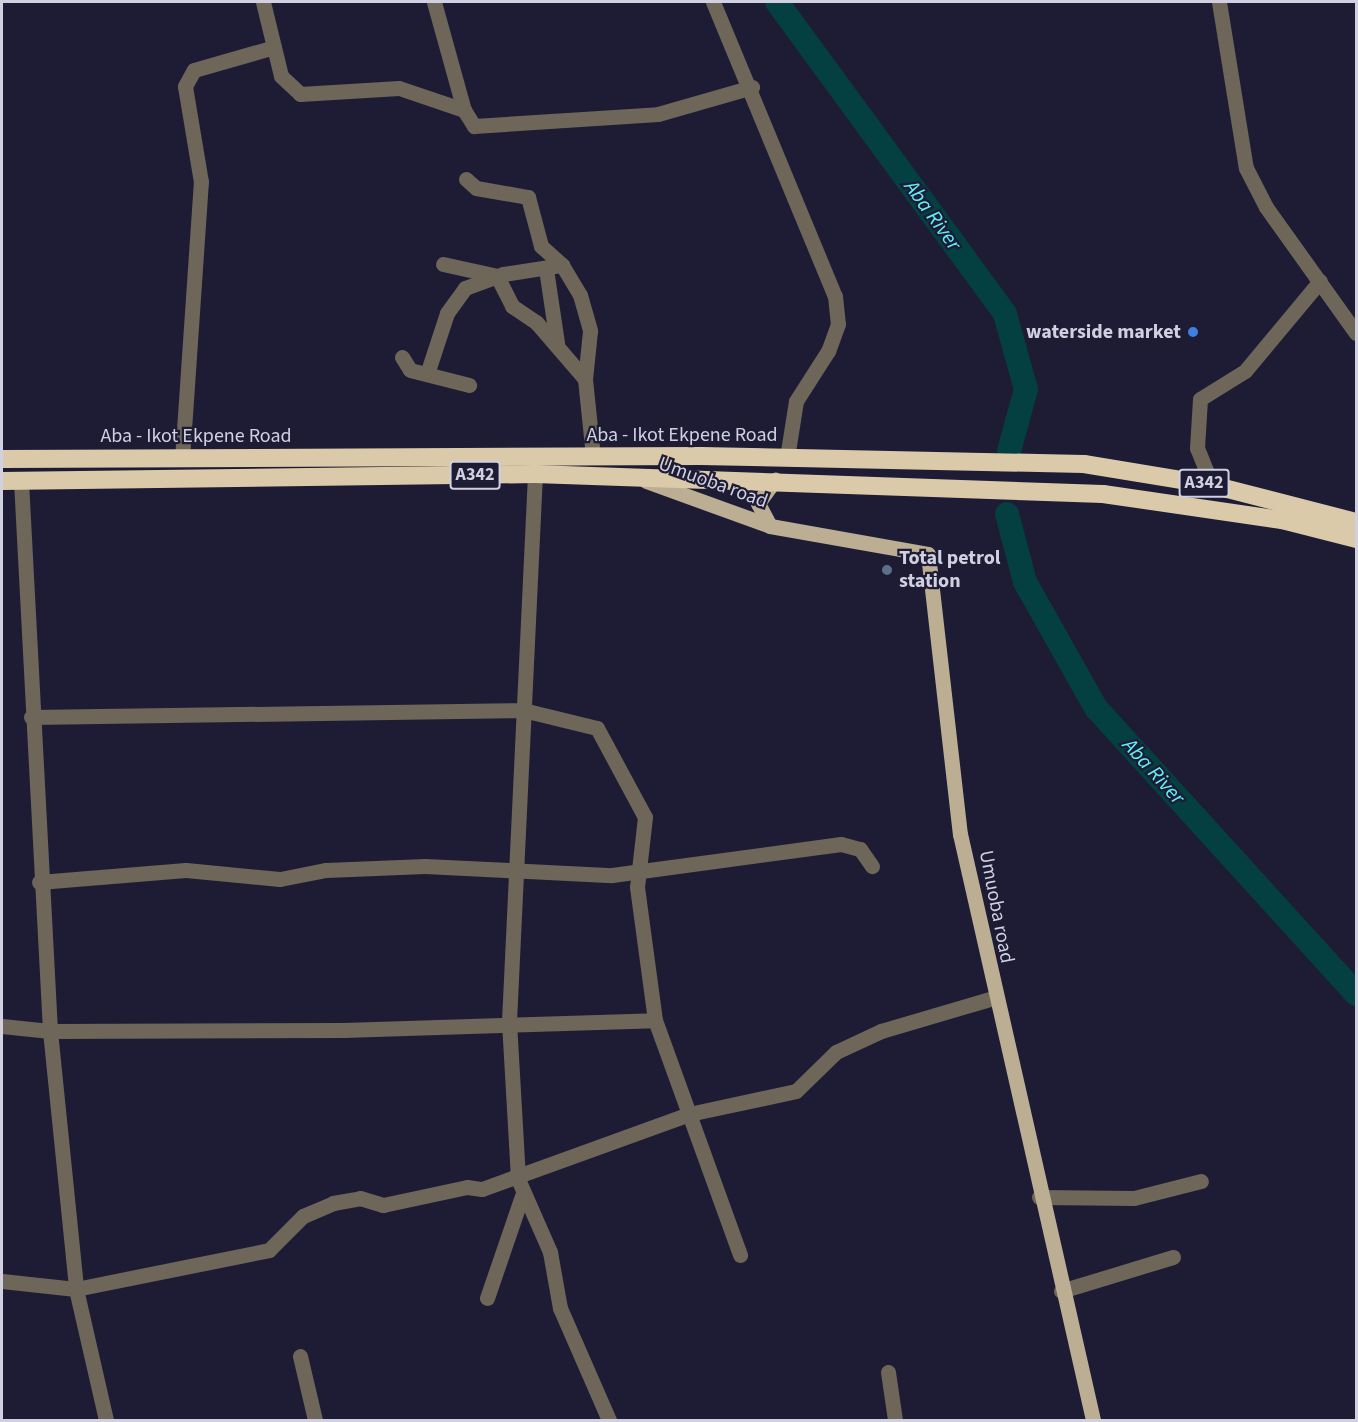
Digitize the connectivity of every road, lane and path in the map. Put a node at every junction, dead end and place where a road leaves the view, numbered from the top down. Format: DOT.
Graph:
graph roads {
  1 [pos="263,2"];
  2 [pos="434,2"];
  3 [pos="713,2"];
  4 [pos="1219,2"];
  5 [pos="274,47"];
  6 [pos="752,87"];
  7 [pos="464,110"];
  8 [pos="466,179"];
  9 [pos="443,264"];
  10 [pos="562,265"];
  11 [pos="546,268"];
  12 [pos="497,276"];
  13 [pos="1320,281"];
  14 [pos="1356,333"];
  15 [pos="557,345"];
  16 [pos="402,357"];
  17 [pos="434,377"];
  18 [pos="585,380"];
  19 [pos="469,385"];
  20 [pos="593,458"];
  21 [pos="787,458"];
  22 [pos="2,459"];
  23 [pos="182,459"];
  24 [pos="535,474"];
  25 [pos="640,479"];
  26 [pos="775,480"];
  27 [pos="2,481"];
  28 [pos="21,481"];
  29 [pos="1212,484"];
  30 [pos="1356,511"];
  31 [pos="1332,517"];
  32 [pos="1356,522"];
  33 [pos="770,526"];
  34 [pos="1356,539"];
  35 [pos="523,710"];
  36 [pos="31,717"];
  37 [pos="872,866"];
  38 [pos="515,870"];
  39 [pos="642,871"];
  40 [pos="39,882"];
  41 [pos="993,998"];
  42 [pos="655,1020"];
  43 [pos="509,1022"];
  44 [pos="2,1026"];
  45 [pos="50,1031"];
  46 [pos="689,1114"];
  47 [pos="518,1179"];
  48 [pos="1202,1181"];
  49 [pos="522,1196"];
  50 [pos="1039,1197"];
  51 [pos="740,1255"];
  52 [pos="1173,1257"];
  53 [pos="2,1281"];
  54 [pos="76,1288"];
  55 [pos="1061,1292"];
  56 [pos="487,1298"];
  57 [pos="300,1356"];
  58 [pos="888,1372"];
  59 [pos="100,1420"];
  60 [pos="315,1420"];
  61 [pos="609,1420"];
  62 [pos="895,1420"];
  63 [pos="1093,1420"];
  1 -- 5 [label="street"];
  2 -- 7 [label="street"];
  3 -- 6 [label="street"];
  4 -- 13 [label="street"];
  5 -- 7 [label="street"];
  5 -- 23 [label="street"];
  6 -- 7 [label="street"];
  6 -- 21 [label="street"];
  8 -- 10 [label="street"];
  9 -- 12 [label="street"];
  10 -- 11 [label="street"];
  10 -- 18 [label="street"];
  11 -- 12 [label="street"];
  11 -- 15 [label="street"];
  12 -- 15 [label="street"];
  12 -- 17 [label="street"];
  13 -- 14 [label="street"];
  13 -- 29 [label="street"];
  15 -- 18 [label="street"];
  16 -- 17 [label="street"];
  17 -- 19 [label="street"];
  18 -- 20 [label="street"];
  20 -- 21 [label="highway, Aba - Ikot Ekpene Road / A342"];
  20 -- 23 [label="highway, Aba - Ikot Ekpene Road / A342"];
  21 -- 29 [label="highway, Aba - Ikot Ekpene Road / A342"];
  22 -- 23 [label="highway, Aba - Ikot Ekpene Road / A342"];
  24 -- 25 [label="highway, A342"];
  24 -- 28 [label="highway, A342"];
  24 -- 35 [label="street"];
  25 -- 26 [label="highway, A342"];
  25 -- 33 [label="main road, Umuoba road"];
  26 -- 33 [label="main road, Umuoba road"];
  26 -- 34 [label="highway, A342"];
  27 -- 28 [label="highway, A342"];
  28 -- 36 [label="street"];
  29 -- 31 [label="highway, Aba - Ikot Ekpene Road / A342"];
  30 -- 31 [label="highway"];
  31 -- 32 [label="highway, Aba - Ikot Ekpene Road / A342"];
  33 -- 41 [label="main road, Umuoba road"];
  35 -- 36 [label="street"];
  35 -- 38 [label="street"];
  35 -- 39 [label="street"];
  36 -- 40 [label="street"];
  37 -- 39 [label="street"];
  38 -- 39 [label="street"];
  38 -- 40 [label="street"];
  38 -- 43 [label="street"];
  39 -- 42 [label="street"];
  40 -- 45 [label="street"];
  41 -- 46 [label="street"];
  41 -- 50 [label="main road, Umuoba road"];
  42 -- 43 [label="street"];
  42 -- 46 [label="street"];
  43 -- 45 [label="street"];
  43 -- 47 [label="street"];
  44 -- 45 [label="street"];
  45 -- 54 [label="street"];
  46 -- 47 [label="street"];
  46 -- 51 [label="street"];
  47 -- 49 [label="street"];
  47 -- 54 [label="street"];
  48 -- 50 [label="street"];
  49 -- 56 [label="street"];
  49 -- 61 [label="street"];
  50 -- 55 [label="main road, Umuoba road"];
  52 -- 55 [label="street"];
  53 -- 54 [label="street"];
  54 -- 59 [label="street"];
  55 -- 63 [label="main road, Umuoba road"];
  57 -- 60 [label="street"];
  58 -- 62 [label="street"];
}
